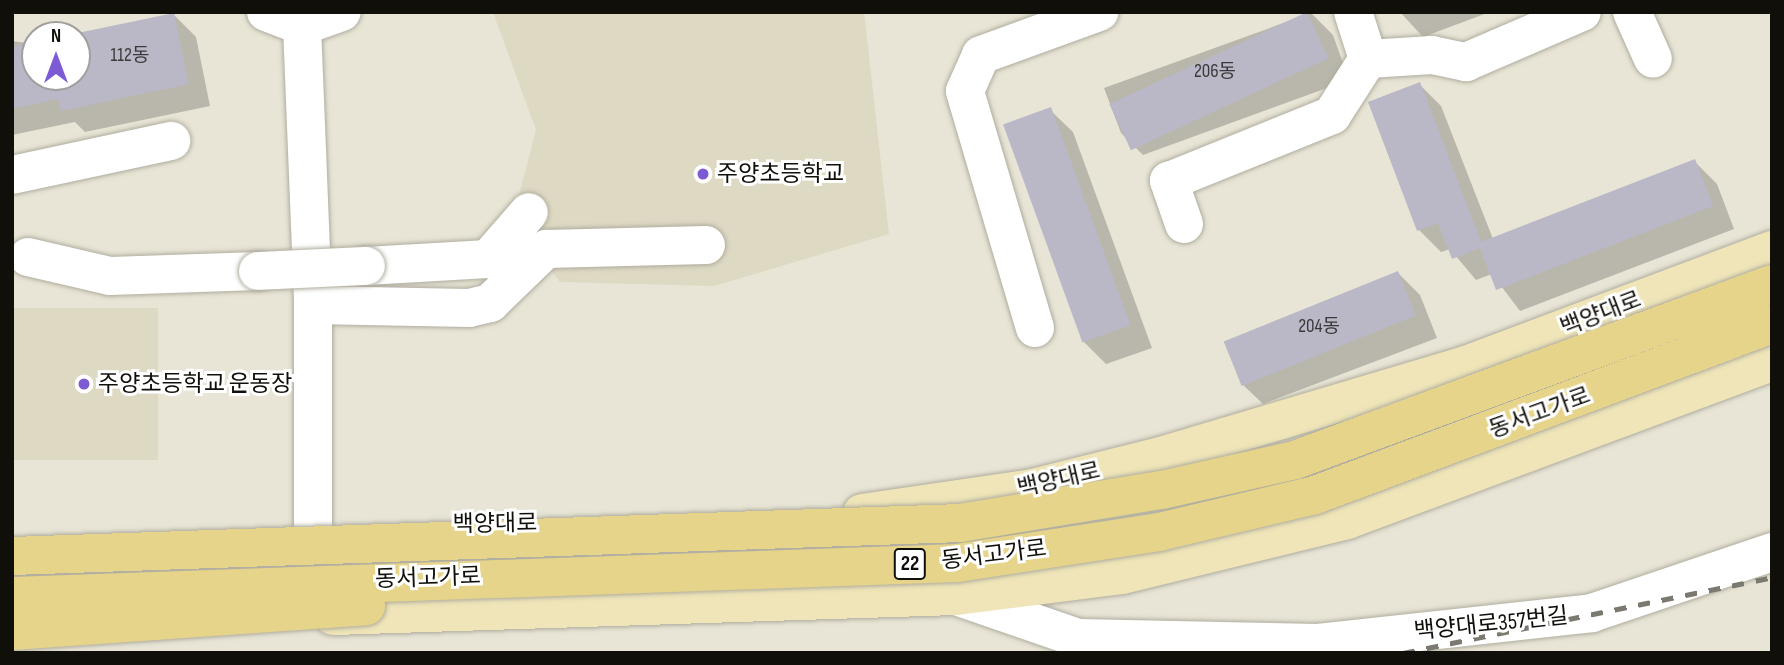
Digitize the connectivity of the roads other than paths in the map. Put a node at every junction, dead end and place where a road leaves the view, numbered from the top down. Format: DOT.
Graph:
graph roads {
  1 [pos="266,12"];
  2 [pos="342,12"];
  3 [pos="1099,12"];
  4 [pos="1353,12"];
  5 [pos="1582,12"];
  6 [pos="1632,12"];
  7 [pos="302,26"];
  8 [pos="1368,60"];
  9 [pos="1653,60"];
  10 [pos="171,141"];
  11 [pos="12,175"];
  12 [pos="529,212"];
  13 [pos="1184,225"];
  14 [pos="706,246"];
  15 [pos="1772,250"];
  16 [pos="28,257"];
  17 [pos="1772,284"];
  18 [pos="313,304"];
  19 [pos="1772,324"];
  20 [pos="1035,328"];
  21 [pos="1772,362"];
  22 [pos="312,528"];
  23 [pos="12,536"];
  24 [pos="105,551"];
  25 [pos="1772,552"];
  26 [pos="12,556"];
  27 [pos="552,574"];
  28 [pos="956,596"];
  29 [pos="12,597"];
  30 [pos="314,617"];
  31 [pos="12,629"];
  1 -- 7 [label="street"];
  2 -- 7 [label="street"];
  3 -- 20 [label="street"];
  4 -- 8 [label="street"];
  5 -- 8 [label="street"];
  6 -- 9 [label="street"];
  7 -- 18 [label="street"];
  8 -- 13 [label="street"];
  10 -- 11 [label="street"];
  12 -- 16 [label="street, bridge"];
  14 -- 18 [label="street"];
  15 -- 22 [label="main road, 백양대로"];
  17 -- 24 [label="highway, 동서고가로 / 22, bridge"];
  18 -- 22 [label="street"];
  19 -- 27 [label="highway, 동서고가로 / 22, bridge"];
  21 -- 28 [label="main road"];
  22 -- 23 [label="main road, 백양대로"];
  22 -- 30 [label="street"];
  23 -- 24 [label="highway"];
  24 -- 26 [label="highway, 동서고가로 / 22, bridge"];
  25 -- 28 [label="street, 백양대로357번길"];
  27 -- 29 [label="highway, 동서고가로 / 22, bridge"];
  27 -- 31 [label="highway, bridge"];
  28 -- 30 [label="main road"];
  30 -- 31 [label="main road"];
}
